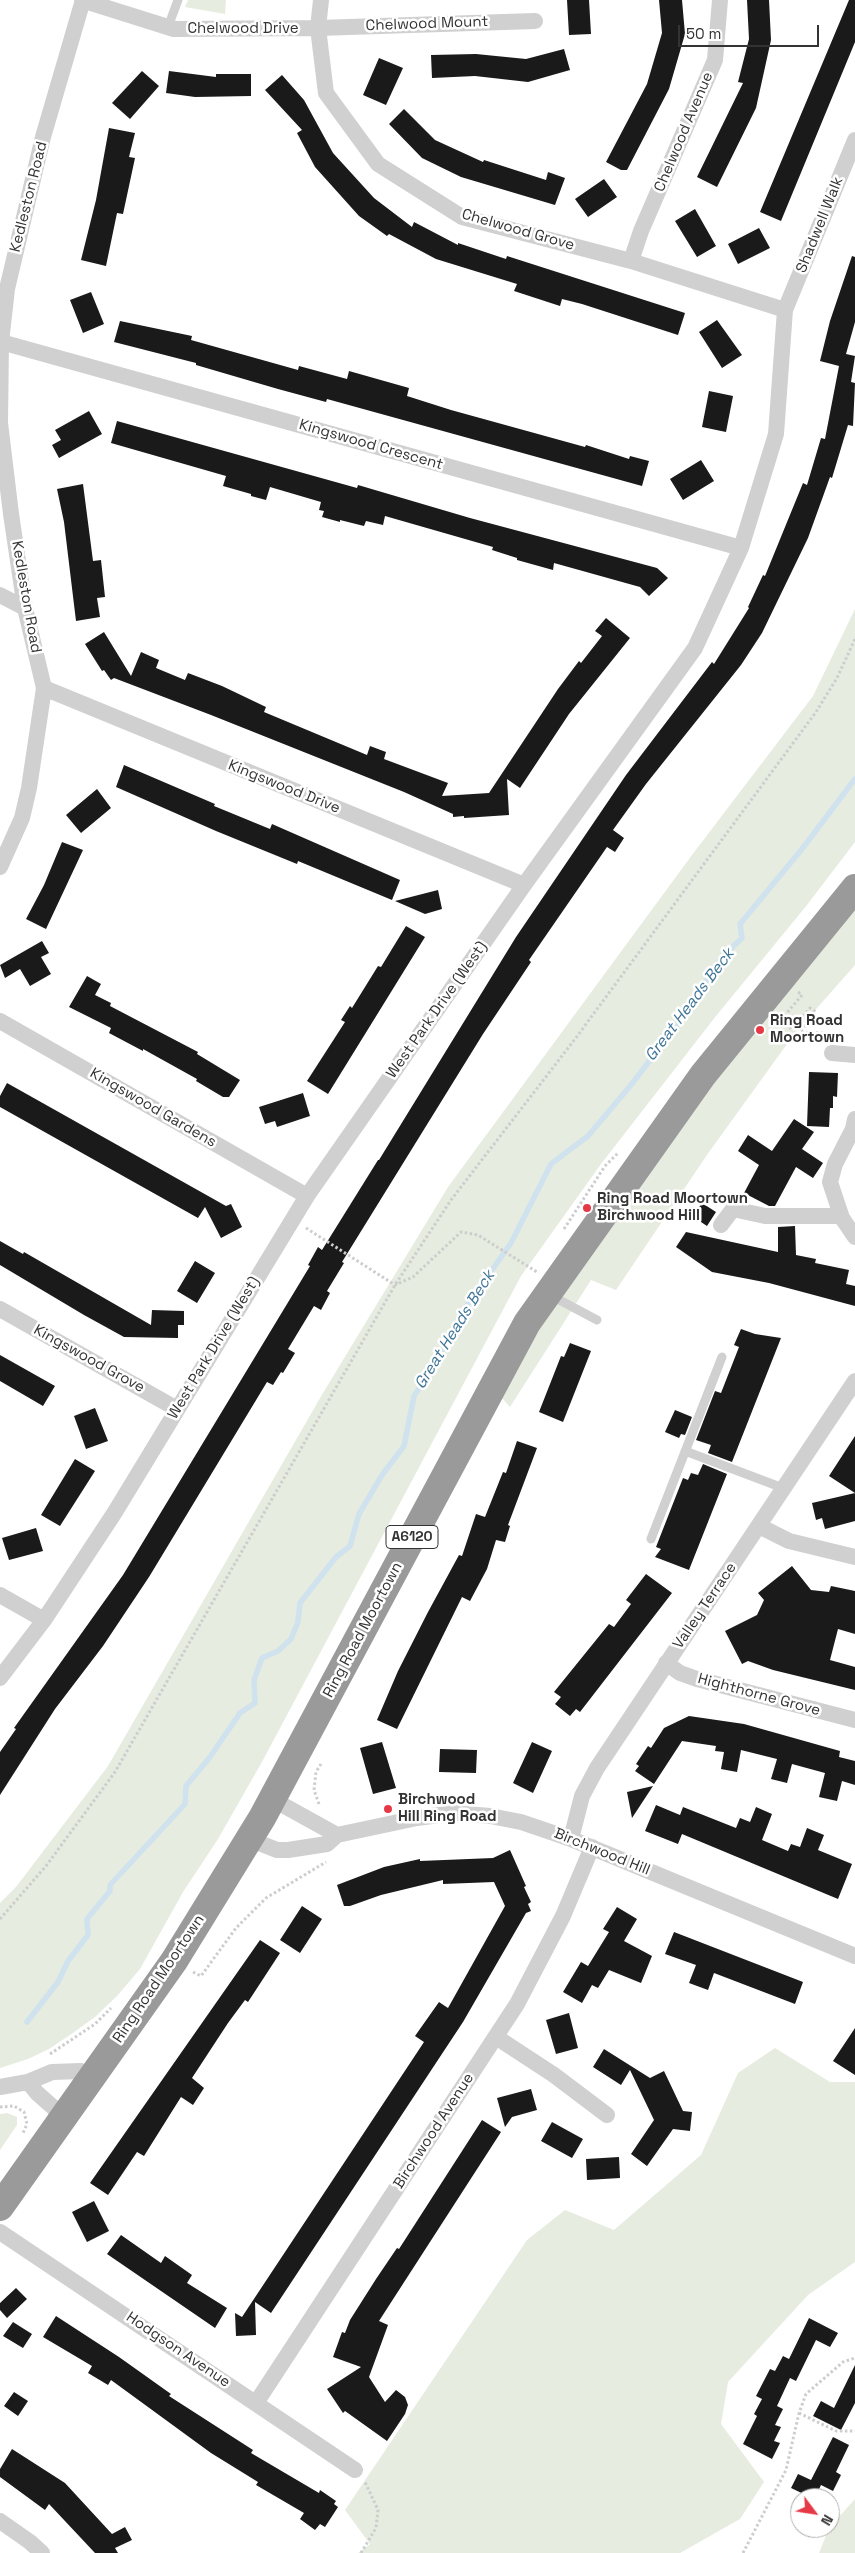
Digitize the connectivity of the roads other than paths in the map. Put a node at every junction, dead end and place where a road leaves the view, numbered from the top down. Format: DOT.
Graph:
graph roads {
  1 [pos="82,0"];
  2 [pos="178,0"];
  3 [pos="321,0"];
  4 [pos="720,0"];
  5 [pos="535,20"];
  6 [pos="168,27"];
  7 [pos="318,28"];
  8 [pos="855,140"];
  9 [pos="631,261"];
  10 [pos="4,288"];
  11 [pos="785,310"];
  12 [pos="1,342"];
  13 [pos="741,548"];
  14 [pos="0,595"];
  15 [pos="25,608"];
  16 [pos="44,688"];
  17 [pos="0,867"];
  18 [pos="524,885"];
  19 [pos="855,888"];
  20 [pos="0,1020"];
  21 [pos="832,1046"];
  22 [pos="855,1055"];
  23 [pos="855,1119"];
  24 [pos="307,1196"];
  25 [pos="841,1216"];
  26 [pos="721,1225"];
  27 [pos="855,1237"];
  28 [pos="545,1285"];
  29 [pos="0,1309"];
  30 [pos="597,1320"];
  31 [pos="722,1357"];
  32 [pos="855,1381"];
  33 [pos="177,1408"];
  34 [pos="686,1451"];
  35 [pos="784,1488"];
  36 [pos="759,1526"];
  37 [pos="651,1539"];
  38 [pos="855,1557"];
  39 [pos="0,1595"];
  40 [pos="44,1620"];
  41 [pos="666,1663"];
  42 [pos="0,1678"];
  43 [pos="855,1720"];
  44 [pos="272,1799"];
  45 [pos="337,1835"];
  46 [pos="249,1838"];
  47 [pos="572,1839"];
  48 [pos="592,1848"];
  49 [pos="855,1956"];
  50 [pos="496,2037"];
  51 [pos="93,2075"];
  52 [pos="28,2082"];
  53 [pos="0,2087"];
  54 [pos="607,2115"];
  55 [pos="64,2117"];
  56 [pos="0,2207"];
  57 [pos="0,2232"];
  58 [pos="256,2402"];
  59 [pos="355,2470"];
  60 [pos="0,2521"];
  61 [pos="42,2553"];
  1 -- 6 [label="street, Chelwood Drive"];
  1 -- 10 [label="street, Kedleston Road"];
  2 -- 6 [label="lane, Chelwood Drive"];
  3 -- 7 [label="street"];
  4 -- 9 [label="street, Chelwood Avenue"];
  5 -- 7 [label="street, Chelwood Mount"];
  6 -- 7 [label="street, Chelwood Drive"];
  7 -- 9 [label="street, Chelwood Grove"];
  8 -- 11 [label="street, Shadwell Walk"];
  9 -- 11 [label="street, Chelwood Grove"];
  10 -- 12 [label="street, Kedleston Road"];
  11 -- 13 [label="street, West Park Drive (West)"];
  12 -- 13 [label="street, Kingswood Crescent"];
  12 -- 15 [label="street, Kedleston Road"];
  13 -- 18 [label="street, West Park Drive (West)"];
  14 -- 15 [label="street"];
  15 -- 16 [label="street, Kedleston Road"];
  16 -- 17 [label="street, Kedleston Road"];
  16 -- 18 [label="street, Kingswood Drive"];
  18 -- 24 [label="street, West Park Drive (West)"];
  19 -- 28 [label="highway, Ring Road Moortown / A6120"];
  20 -- 24 [label="street, Kingswood Gardens"];
  21 -- 22 [label="street"];
  23 -- 25 [label="street"];
  24 -- 33 [label="street, West Park Drive (West)"];
  25 -- 26 [label="street"];
  25 -- 27 [label="street"];
  28 -- 30 [label="lane"];
  28 -- 44 [label="highway, Ring Road Moortown / A6120"];
  29 -- 33 [label="street, Kingswood Grove"];
  31 -- 34 [label="lane"];
  32 -- 35 [label="street, Valley Terrace"];
  33 -- 40 [label="street, West Park Drive (West)"];
  34 -- 35 [label="lane"];
  34 -- 37 [label="lane"];
  35 -- 36 [label="street, Valley Terrace"];
  36 -- 38 [label="street"];
  36 -- 41 [label="street, Valley Terrace"];
  39 -- 40 [label="street"];
  40 -- 42 [label="street, West Park Drive (West)"];
  41 -- 43 [label="street, Highthorne Grove"];
  41 -- 47 [label="street, Valley Terrace"];
  44 -- 45 [label="street"];
  44 -- 46 [label="highway, Ring Road Moortown / A6120"];
  45 -- 46 [label="street, Birchwood Hill"];
  45 -- 47 [label="street, Birchwood Hill"];
  46 -- 51 [label="highway, Ring Road Moortown / A6120"];
  47 -- 48 [label="street, Birchwood Hill"];
  48 -- 49 [label="street, Birchwood Hill"];
  48 -- 50 [label="street, Birchwood Avenue"];
  50 -- 54 [label="street"];
  50 -- 58 [label="street, Birchwood Avenue"];
  51 -- 52 [label="street"];
  51 -- 55 [label="highway, Ring Road Moortown / A6120"];
  52 -- 53 [label="street"];
  52 -- 55 [label="street"];
  55 -- 56 [label="highway, Ring Road Moortown / A6120"];
  57 -- 58 [label="street, Hodgson Avenue"];
  58 -- 59 [label="street, Hodgson Avenue"];
  60 -- 61 [label="street"];
}
